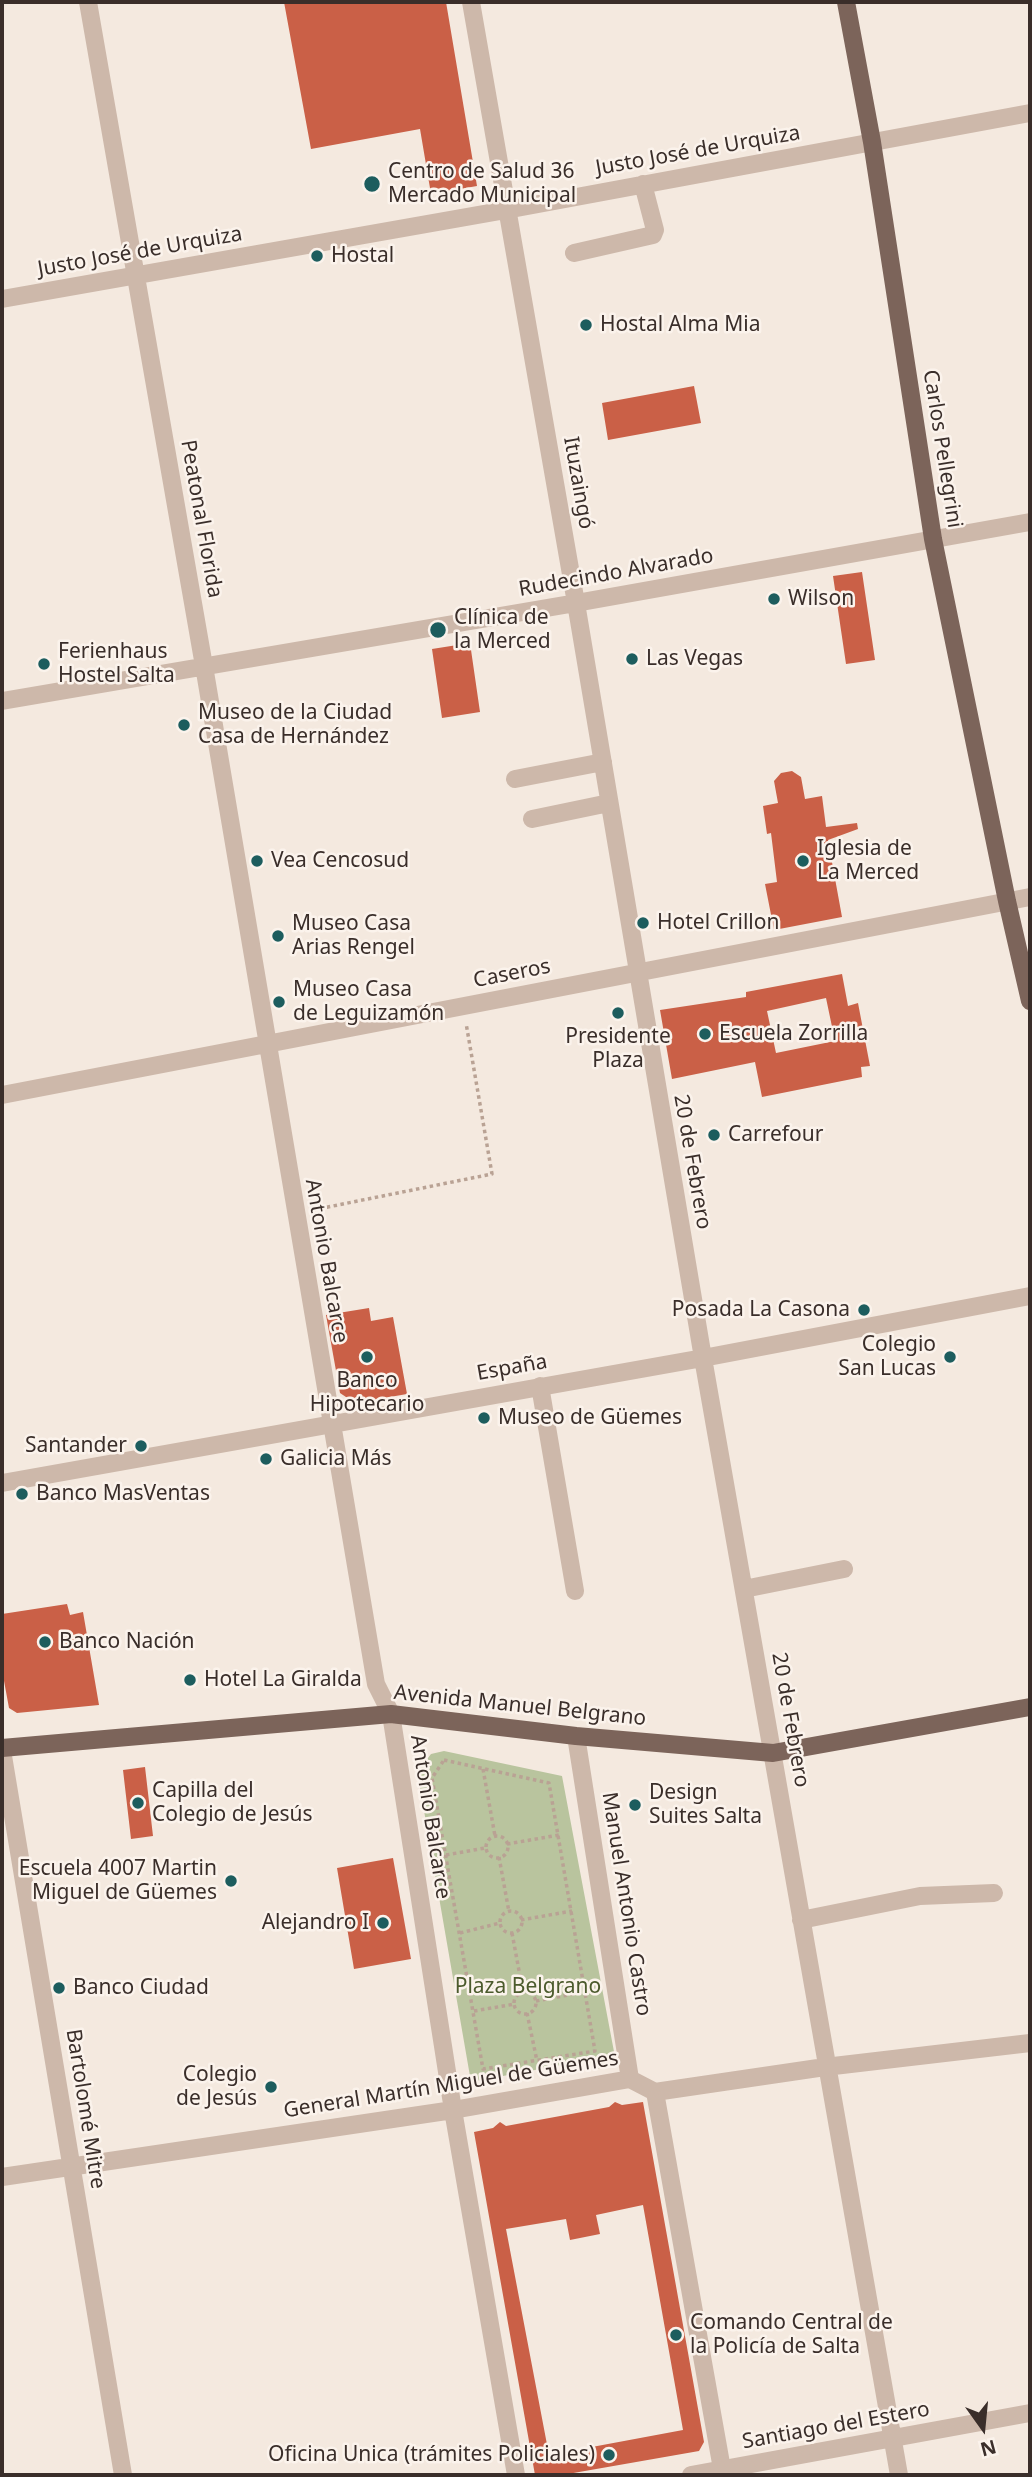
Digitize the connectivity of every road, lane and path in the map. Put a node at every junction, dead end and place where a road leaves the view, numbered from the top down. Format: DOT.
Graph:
graph roads {
  1 [pos="88,2"];
  2 [pos="471,2"];
  3 [pos="846,2"];
  4 [pos="1030,113"];
  5 [pos="872,142"];
  6 [pos="643,184"];
  7 [pos="506,210"];
  8 [pos="573,253"];
  9 [pos="136,276"];
  10 [pos="2,299"];
  11 [pos="1030,522"];
  12 [pos="933,539"];
  13 [pos="576,603"];
  14 [pos="204,666"];
  15 [pos="2,701"];
  16 [pos="603,762"];
  17 [pos="515,779"];
  18 [pos="609,803"];
  19 [pos="532,819"];
  20 [pos="1030,897"];
  21 [pos="1007,901"];
  22 [pos="637,972"];
  23 [pos="1030,1000"];
  24 [pos="463,1007"];
  25 [pos="266,1045"];
  26 [pos="2,1095"];
  27 [pos="304,1211"];
  28 [pos="1030,1296"];
  29 [pos="703,1358"];
  30 [pos="540,1386"];
  31 [pos="331,1423"];
  32 [pos="2,1483"];
  33 [pos="844,1569"];
  34 [pos="744,1589"];
  35 [pos="575,1591"];
  36 [pos="1030,1707"];
  37 [pos="391,1714"];
  38 [pos="576,1736"];
  39 [pos="2,1749"];
  40 [pos="773,1753"];
  41 [pos="483,1769"];
  42 [pos="559,1835"];
  43 [pos="495,1836"];
  44 [pos="507,1844"];
  45 [pos="486,1848"];
  46 [pos="446,1855"];
  47 [pos="499,1857"];
  48 [pos="994,1893"];
  49 [pos="572,1911"];
  50 [pos="509,1912"];
  51 [pos="521,1920"];
  52 [pos="801,1920"];
  53 [pos="500,1923"];
  54 [pos="460,1933"];
  55 [pos="513,1933"];
  56 [pos="523,1992"];
  57 [pos="584,1992"];
  58 [pos="536,2001"];
  59 [pos="515,2004"];
  60 [pos="474,2011"];
  61 [pos="527,2013"];
  62 [pos="1030,2043"];
  63 [pos="537,2061"];
  64 [pos="825,2067"];
  65 [pos="630,2079"];
  66 [pos="655,2092"];
  67 [pos="453,2110"];
  68 [pos="71,2166"];
  69 [pos="2,2177"];
  70 [pos="1030,2413"];
  71 [pos="892,2440"];
  72 [pos="722,2469"];
  73 [pos="123,2475"];
  74 [pos="516,2475"];
  75 [pos="691,2475"];
  76 [pos="899,2475"];
  1 -- 9 [label="street, Peatonal Florida"];
  2 -- 7 [label="street, Ituzaingó"];
  3 -- 5 [label="main road, Carlos Pellegrini"];
  4 -- 5 [label="street, Justo José de Urquiza"];
  5 -- 6 [label="street, Justo José de Urquiza"];
  5 -- 12 [label="main road, Carlos Pellegrini"];
  6 -- 7 [label="street, Justo José de Urquiza"];
  6 -- 8 [label="street"];
  7 -- 9 [label="street, Justo José de Urquiza"];
  7 -- 13 [label="street, Ituzaingó"];
  9 -- 10 [label="street, Justo José de Urquiza"];
  9 -- 14 [label="street, Peatonal Florida"];
  11 -- 12 [label="street, Rudecindo Alvarado"];
  12 -- 13 [label="street, Rudecindo Alvarado"];
  12 -- 21 [label="main road, Carlos Pellegrini"];
  13 -- 14 [label="street, Rudecindo Alvarado"];
  13 -- 16 [label="street, Ituzaingó"];
  14 -- 15 [label="street, Rudecindo Alvarado"];
  14 -- 25 [label="street, Peatonal Florida"];
  16 -- 17 [label="street"];
  16 -- 18 [label="street, Ituzaingó"];
  18 -- 19 [label="street"];
  18 -- 22 [label="street, Ituzaingó"];
  20 -- 21 [label="street, Caseros"];
  21 -- 22 [label="street, Caseros"];
  21 -- 23 [label="main road, Carlos Pellegrini"];
  22 -- 24 [label="street, Caseros"];
  22 -- 29 [label="street, 20 de Febrero"];
  24 -- 25 [label="street, Caseros"];
  24 -- 27 [label="path"];
  25 -- 26 [label="street, Caseros"];
  25 -- 31 [label="street, Antonio Balcarce"];
  28 -- 29 [label="street, España"];
  29 -- 30 [label="street, España"];
  29 -- 34 [label="street, 20 de Febrero"];
  30 -- 31 [label="street, España"];
  30 -- 35 [label="street"];
  31 -- 32 [label="street, España"];
  31 -- 37 [label="street, Antonio Balcarce"];
  33 -- 34 [label="street"];
  34 -- 40 [label="street, 20 de Febrero"];
  36 -- 40 [label="main road, Avenida Manuel Belgrano"];
  37 -- 38 [label="main road, Avenida Manuel Belgrano"];
  37 -- 39 [label="main road, Avenida Manuel Belgrano"];
  37 -- 67 [label="street, Antonio Balcarce"];
  38 -- 40 [label="main road, Avenida Manuel Belgrano"];
  38 -- 65 [label="street, Manuel Antonio Castro"];
  39 -- 68 [label="street, Bartolomé Mitre"];
  40 -- 52 [label="street, 20 de Febrero"];
  41 -- 42 [label="path"];
  41 -- 43 [label="path"];
  41 -- 46 [label="path"];
  42 -- 44 [label="path"];
  42 -- 49 [label="path"];
  43 -- 44 [label="path"];
  43 -- 45 [label="path"];
  44 -- 47 [label="path"];
  45 -- 46 [label="path"];
  45 -- 47 [label="path"];
  46 -- 54 [label="path"];
  47 -- 50 [label="path"];
  48 -- 52 [label="street"];
  49 -- 51 [label="path"];
  49 -- 57 [label="path"];
  50 -- 51 [label="path"];
  50 -- 53 [label="path"];
  51 -- 55 [label="path"];
  52 -- 64 [label="street, 20 de Febrero"];
  53 -- 54 [label="path"];
  53 -- 55 [label="path"];
  54 -- 60 [label="path"];
  55 -- 56 [label="path"];
  56 -- 58 [label="path"];
  56 -- 59 [label="path"];
  57 -- 58 [label="path"];
  57 -- 63 [label="path"];
  58 -- 61 [label="path"];
  59 -- 60 [label="path"];
  59 -- 61 [label="path"];
  60 -- 63 [label="path"];
  61 -- 63 [label="path"];
  62 -- 64 [label="street"];
  64 -- 66 [label="street"];
  64 -- 71 [label="street, 20 de Febrero"];
  65 -- 66 [label="street, General Martín Miguel de Güemes"];
  65 -- 67 [label="street, General Martín Miguel de Güemes"];
  66 -- 72 [label="street"];
  67 -- 68 [label="street, General Martín Miguel de Güemes"];
  67 -- 74 [label="street, Antonio Balcarce"];
  68 -- 69 [label="street, General Martín Miguel de Güemes"];
  68 -- 73 [label="street, Bartolomé Mitre"];
  70 -- 71 [label="street, Santiago del Estero"];
  71 -- 72 [label="street, Santiago del Estero"];
  71 -- 76 [label="street, 20 de Febrero"];
  72 -- 75 [label="street, Santiago del Estero"];
}
